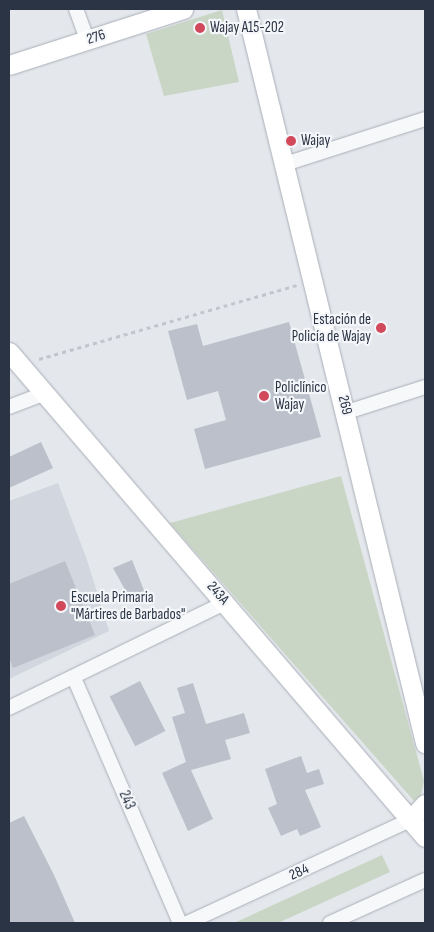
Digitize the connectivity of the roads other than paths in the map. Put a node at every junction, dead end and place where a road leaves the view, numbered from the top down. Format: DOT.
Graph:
graph roads {
  1 [pos="76,9"];
  2 [pos="184,9"];
  3 [pos="246,9"];
  4 [pos="87,40"];
  5 [pos="9,66"];
  6 [pos="425,119"];
  7 [pos="285,164"];
  8 [pos="14,358"];
  9 [pos="425,387"];
  10 [pos="43,394"];
  11 [pos="9,407"];
  12 [pos="346,412"];
  13 [pos="226,602"];
  14 [pos="74,678"];
  15 [pos="9,708"];
  16 [pos="425,743"];
  17 [pos="425,804"];
  18 [pos="410,820"];
  19 [pos="425,837"];
  20 [pos="425,880"];
  21 [pos="180,923"];
  22 [pos="187,923"];
  23 [pos="330,923"];
  1 -- 4 [label="street"];
  2 -- 4 [label="main road, 276"];
  3 -- 7 [label="main road, 269"];
  4 -- 5 [label="main road, 276"];
  6 -- 7 [label="street"];
  7 -- 12 [label="main road, 269"];
  8 -- 10 [label="main road, 243A"];
  9 -- 12 [label="street"];
  10 -- 11 [label="street"];
  10 -- 13 [label="main road, 243A"];
  12 -- 16 [label="main road, 269"];
  13 -- 14 [label="street"];
  13 -- 18 [label="main road, 243A"];
  14 -- 15 [label="street"];
  14 -- 21 [label="street, 243"];
  17 -- 18 [label="main road"];
  18 -- 19 [label="main road, 243A"];
  18 -- 22 [label="street, 284"];
  20 -- 23 [label="street"];
}
